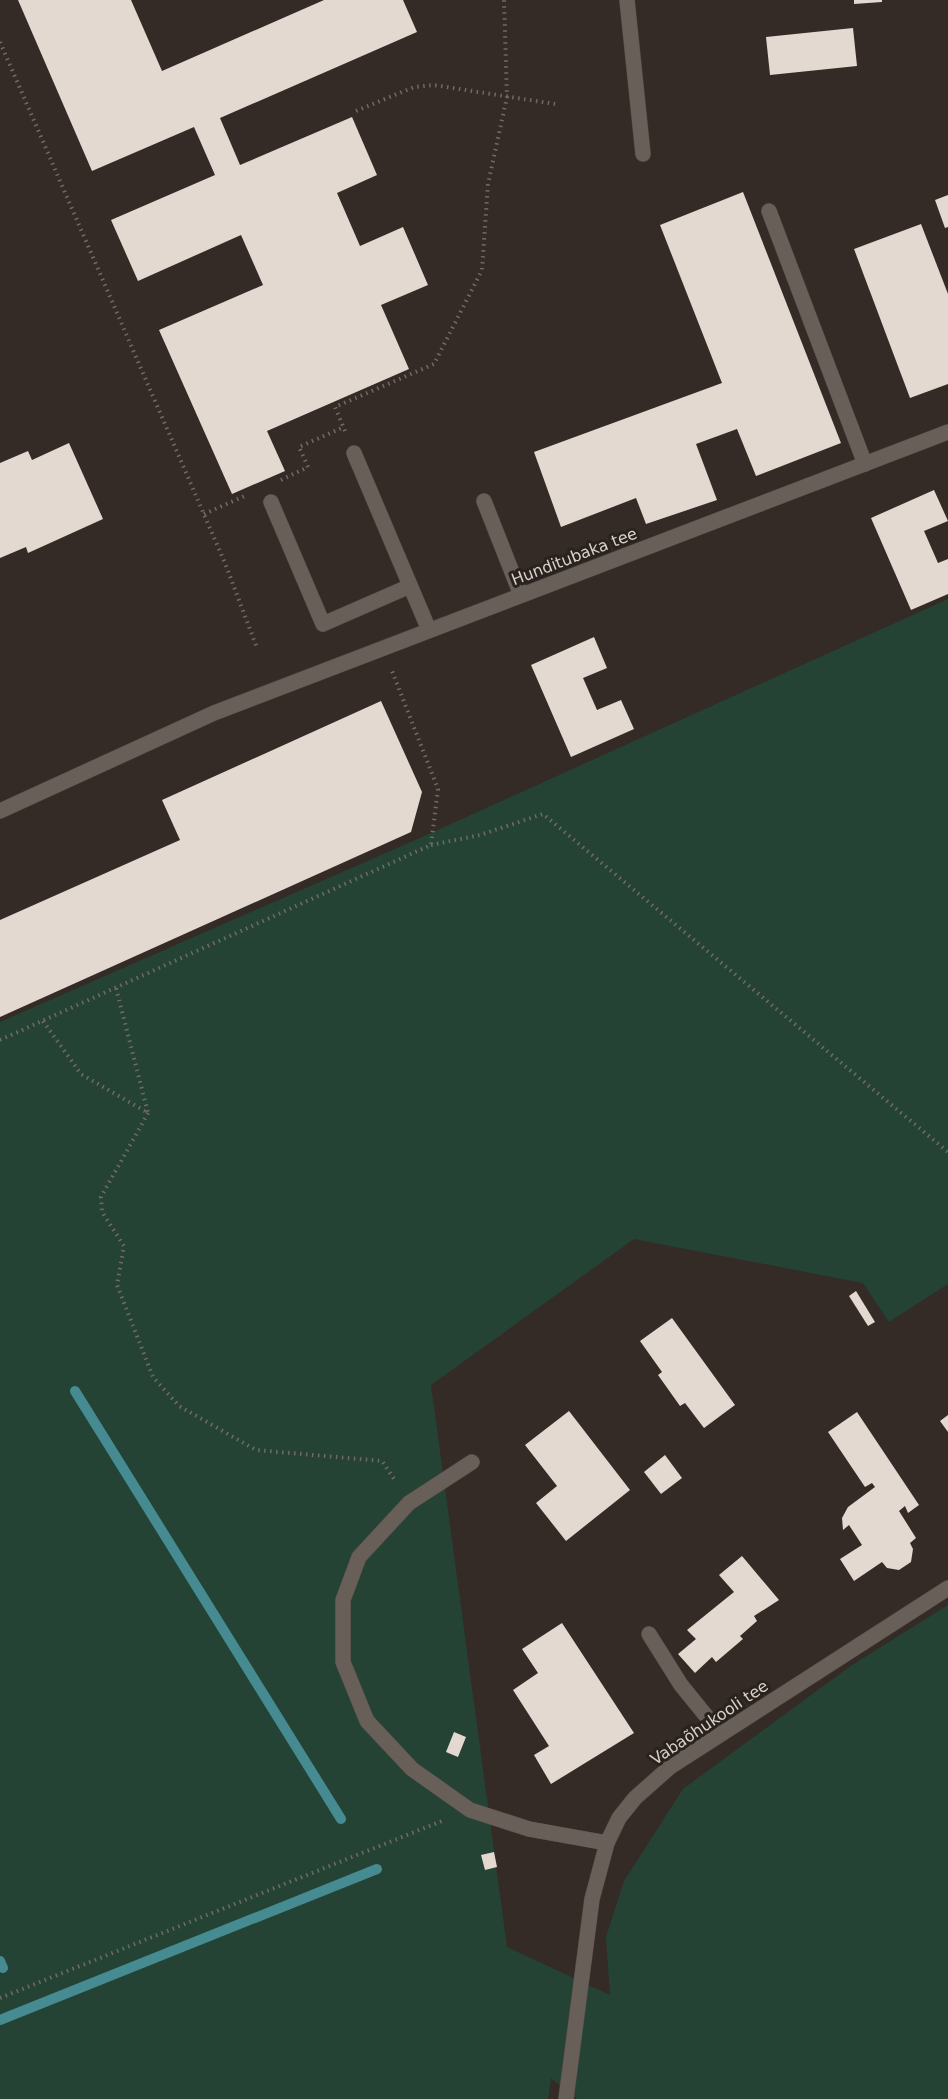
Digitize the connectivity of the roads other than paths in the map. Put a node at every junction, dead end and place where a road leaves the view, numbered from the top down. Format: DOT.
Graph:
graph roads {
  1 [pos="627,0"];
  2 [pos="643,154"];
  3 [pos="769,212"];
  4 [pos="948,432"];
  5 [pos="354,453"];
  6 [pos="865,464"];
  7 [pos="484,501"];
  8 [pos="271,502"];
  9 [pos="411,586"];
  10 [pos="521,595"];
  11 [pos="429,630"];
  12 [pos="0,812"];
  13 [pos="472,1462"];
  14 [pos="948,1588"];
  15 [pos="649,1634"];
  16 [pos="720,1733"];
  17 [pos="607,1843"];
  18 [pos="566,2099"];
  1 -- 2 [label="street"];
  3 -- 6 [label="street"];
  4 -- 6 [label="street, Hunditubaka tee"];
  5 -- 9 [label="street"];
  6 -- 10 [label="street, Hunditubaka tee"];
  7 -- 10 [label="street"];
  8 -- 9 [label="street"];
  9 -- 11 [label="street"];
  10 -- 11 [label="street, Hunditubaka tee"];
  11 -- 12 [label="street, Hunditubaka tee"];
  13 -- 17 [label="street"];
  14 -- 16 [label="street, Vabaõhukooli tee"];
  15 -- 16 [label="street"];
  16 -- 17 [label="street, Vabaõhukooli tee"];
  17 -- 18 [label="street, Vabaõhukooli tee"];
}
